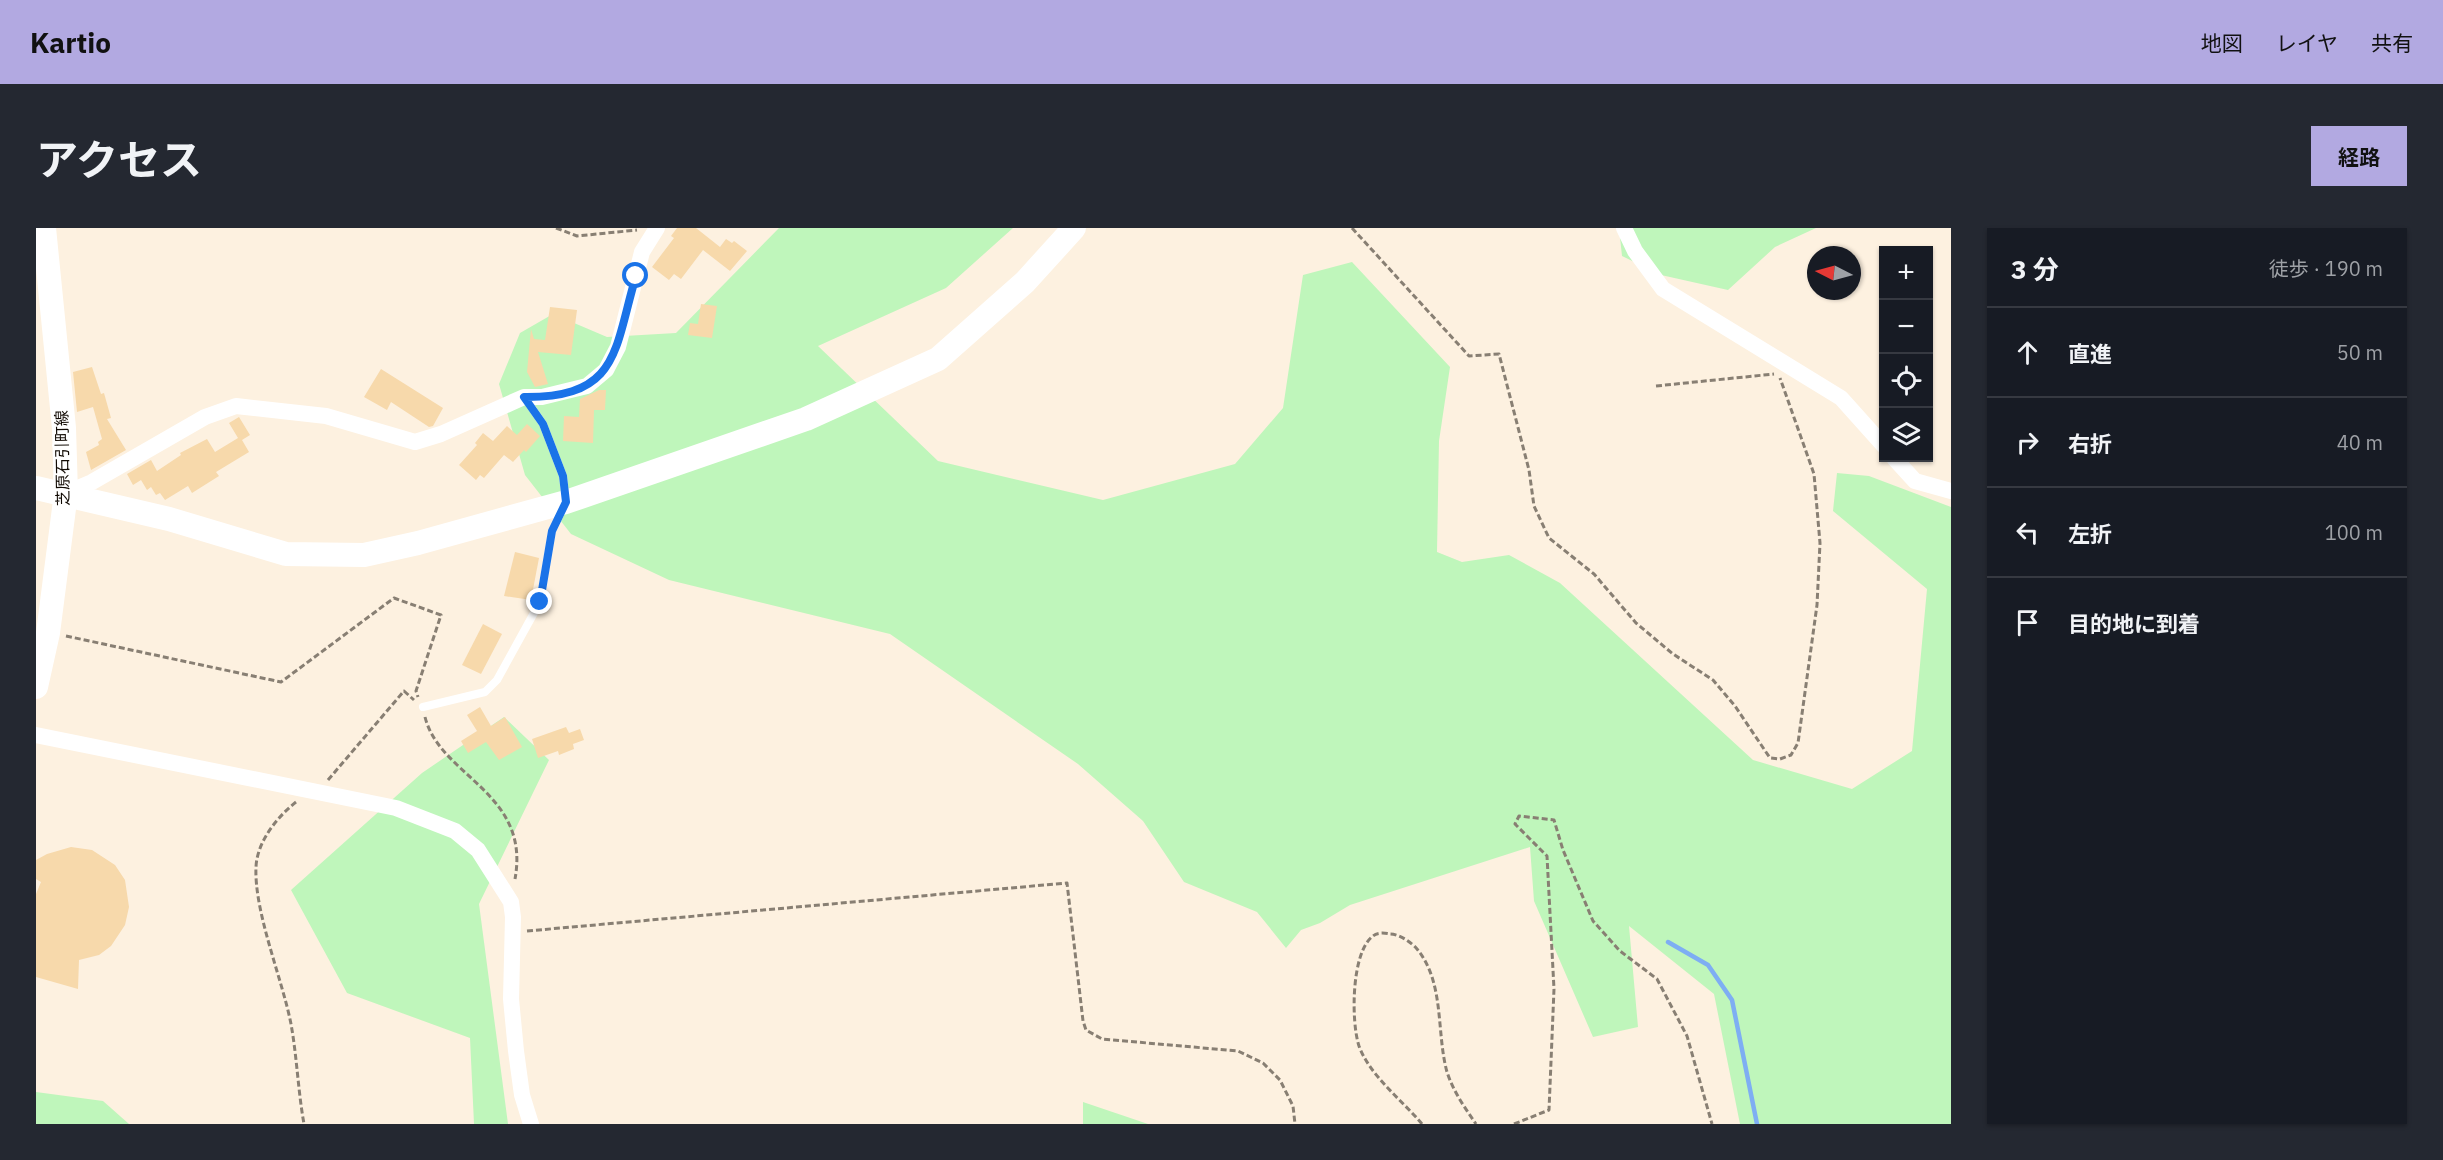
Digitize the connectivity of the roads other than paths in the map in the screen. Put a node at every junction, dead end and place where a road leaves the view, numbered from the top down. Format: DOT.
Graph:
graph roads {
  1 [pos="44,228"];
  2 [pos="657,228"];
  3 [pos="1074,228"];
  4 [pos="1624,228"];
  5 [pos="524,397"];
  6 [pos="1879,440"];
  7 [pos="1898,462"];
  8 [pos="36,488"];
  9 [pos="1951,491"];
  10 [pos="66,493"];
  11 [pos="566,502"];
  12 [pos="36,687"];
  13 [pos="423,707"];
  14 [pos="36,735"];
  15 [pos="531,1124"];
  1 -- 10 [label="street, 芝原石引町線"];
  2 -- 5 [label="street"];
  3 -- 11 [label="street"];
  4 -- 6 [label="street"];
  5 -- 10 [label="street"];
  5 -- 11 [label="lane"];
  7 -- 9 [label="street"];
  8 -- 10 [label="street"];
  10 -- 11 [label="street"];
  10 -- 12 [label="street, 芝原石引町線"];
  11 -- 13 [label="lane"];
  14 -- 15 [label="street"];
}
